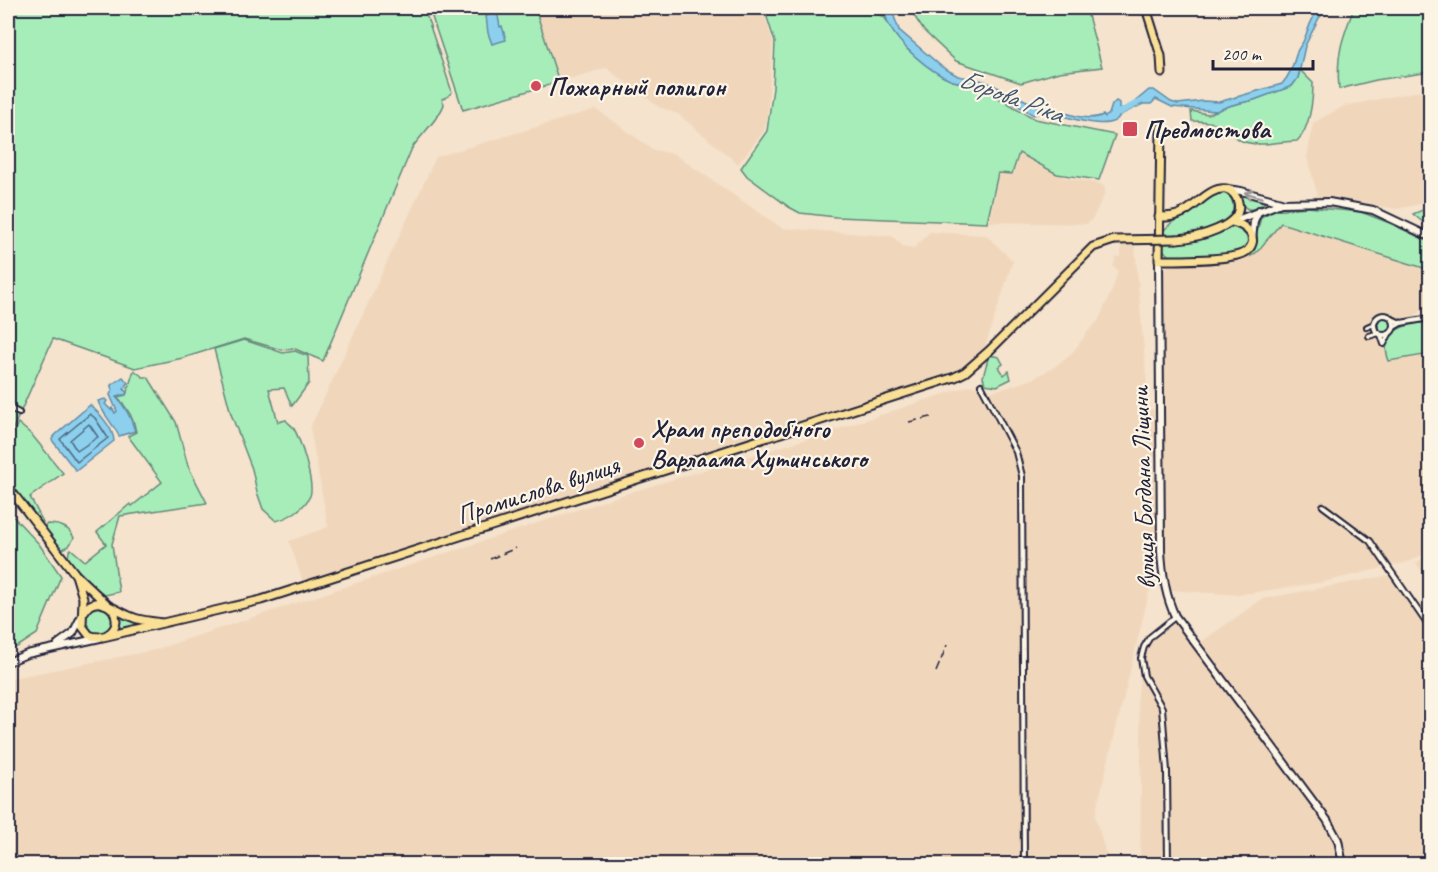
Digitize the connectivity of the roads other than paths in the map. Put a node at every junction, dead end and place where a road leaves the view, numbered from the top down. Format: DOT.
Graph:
graph roads {
  1 [pos="1146,8"];
  2 [pos="1162,73"];
  3 [pos="1161,128"];
  4 [pos="1225,189"];
  5 [pos="1281,203"];
  6 [pos="1259,210"];
  7 [pos="1159,217"];
  8 [pos="1232,222"];
  9 [pos="1431,237"];
  10 [pos="1252,241"];
  11 [pos="1159,260"];
  12 [pos="1431,318"];
  13 [pos="1392,319"];
  14 [pos="1401,323"];
  15 [pos="1394,328"];
  16 [pos="1377,331"];
  17 [pos="1390,333"];
  18 [pos="981,385"];
  19 [pos="8,406"];
  20 [pos="20,412"];
  21 [pos="8,487"];
  22 [pos="1323,506"];
  23 [pos="76,575"];
  24 [pos="107,604"];
  25 [pos="1175,616"];
  26 [pos="81,617"];
  27 [pos="165,623"];
  28 [pos="1431,628"];
  29 [pos="103,637"];
  30 [pos="47,648"];
  31 [pos="8,662"];
  32 [pos="1024,864"];
  33 [pos="1168,864"];
  34 [pos="1343,864"];
  1 -- 2 [label="main road"];
  3 -- 7 [label="main road"];
  5 -- 4 [label="main road, one-way"];
  4 -- 7 [label="main road"];
  4 -- 8 [label="main road"];
  5 -- 6 [label="main road"];
  5 -- 9 [label="main road"];
  6 -- 8 [label="main road"];
  6 -- 10 [label="main road"];
  7 -- 11 [label="main road"];
  8 -- 10 [label="main road"];
  8 -- 27 [label="main road, Промислова вулиця, bridge"];
  10 -- 11 [label="main road"];
  11 -- 25 [label="main road, вулиця Богдана Ліщини"];
  12 -- 14 [label="street"];
  13 -- 14 [label="street"];
  13 -- 15 [label="street"];
  13 -- 16 [label="street"];
  14 -- 15 [label="street"];
  15 -- 17 [label="street"];
  16 -- 17 [label="street"];
  16 -- 17 [label="street"];
  18 -- 32 [label="street"];
  19 -- 20 [label="street"];
  21 -- 23 [label="main road, Промислова вулиця"];
  22 -- 28 [label="street"];
  23 -- 24 [label="main road, Промислова вулиця"];
  23 -- 26 [label="main road"];
  24 -- 26 [label="main road"];
  24 -- 27 [label="main road, Промислова вулиця"];
  24 -- 29 [label="main road"];
  25 -- 33 [label="street"];
  25 -- 34 [label="main road, вулиця Богдана Ліщини"];
  26 -- 29 [label="main road"];
  26 -- 30 [label="main road, Промислова вулиця"];
  27 -- 29 [label="main road, Промислова вулиця"];
  29 -- 30 [label="main road, Промислова вулиця"];
  30 -- 31 [label="main road, Промислова вулиця"];
}
